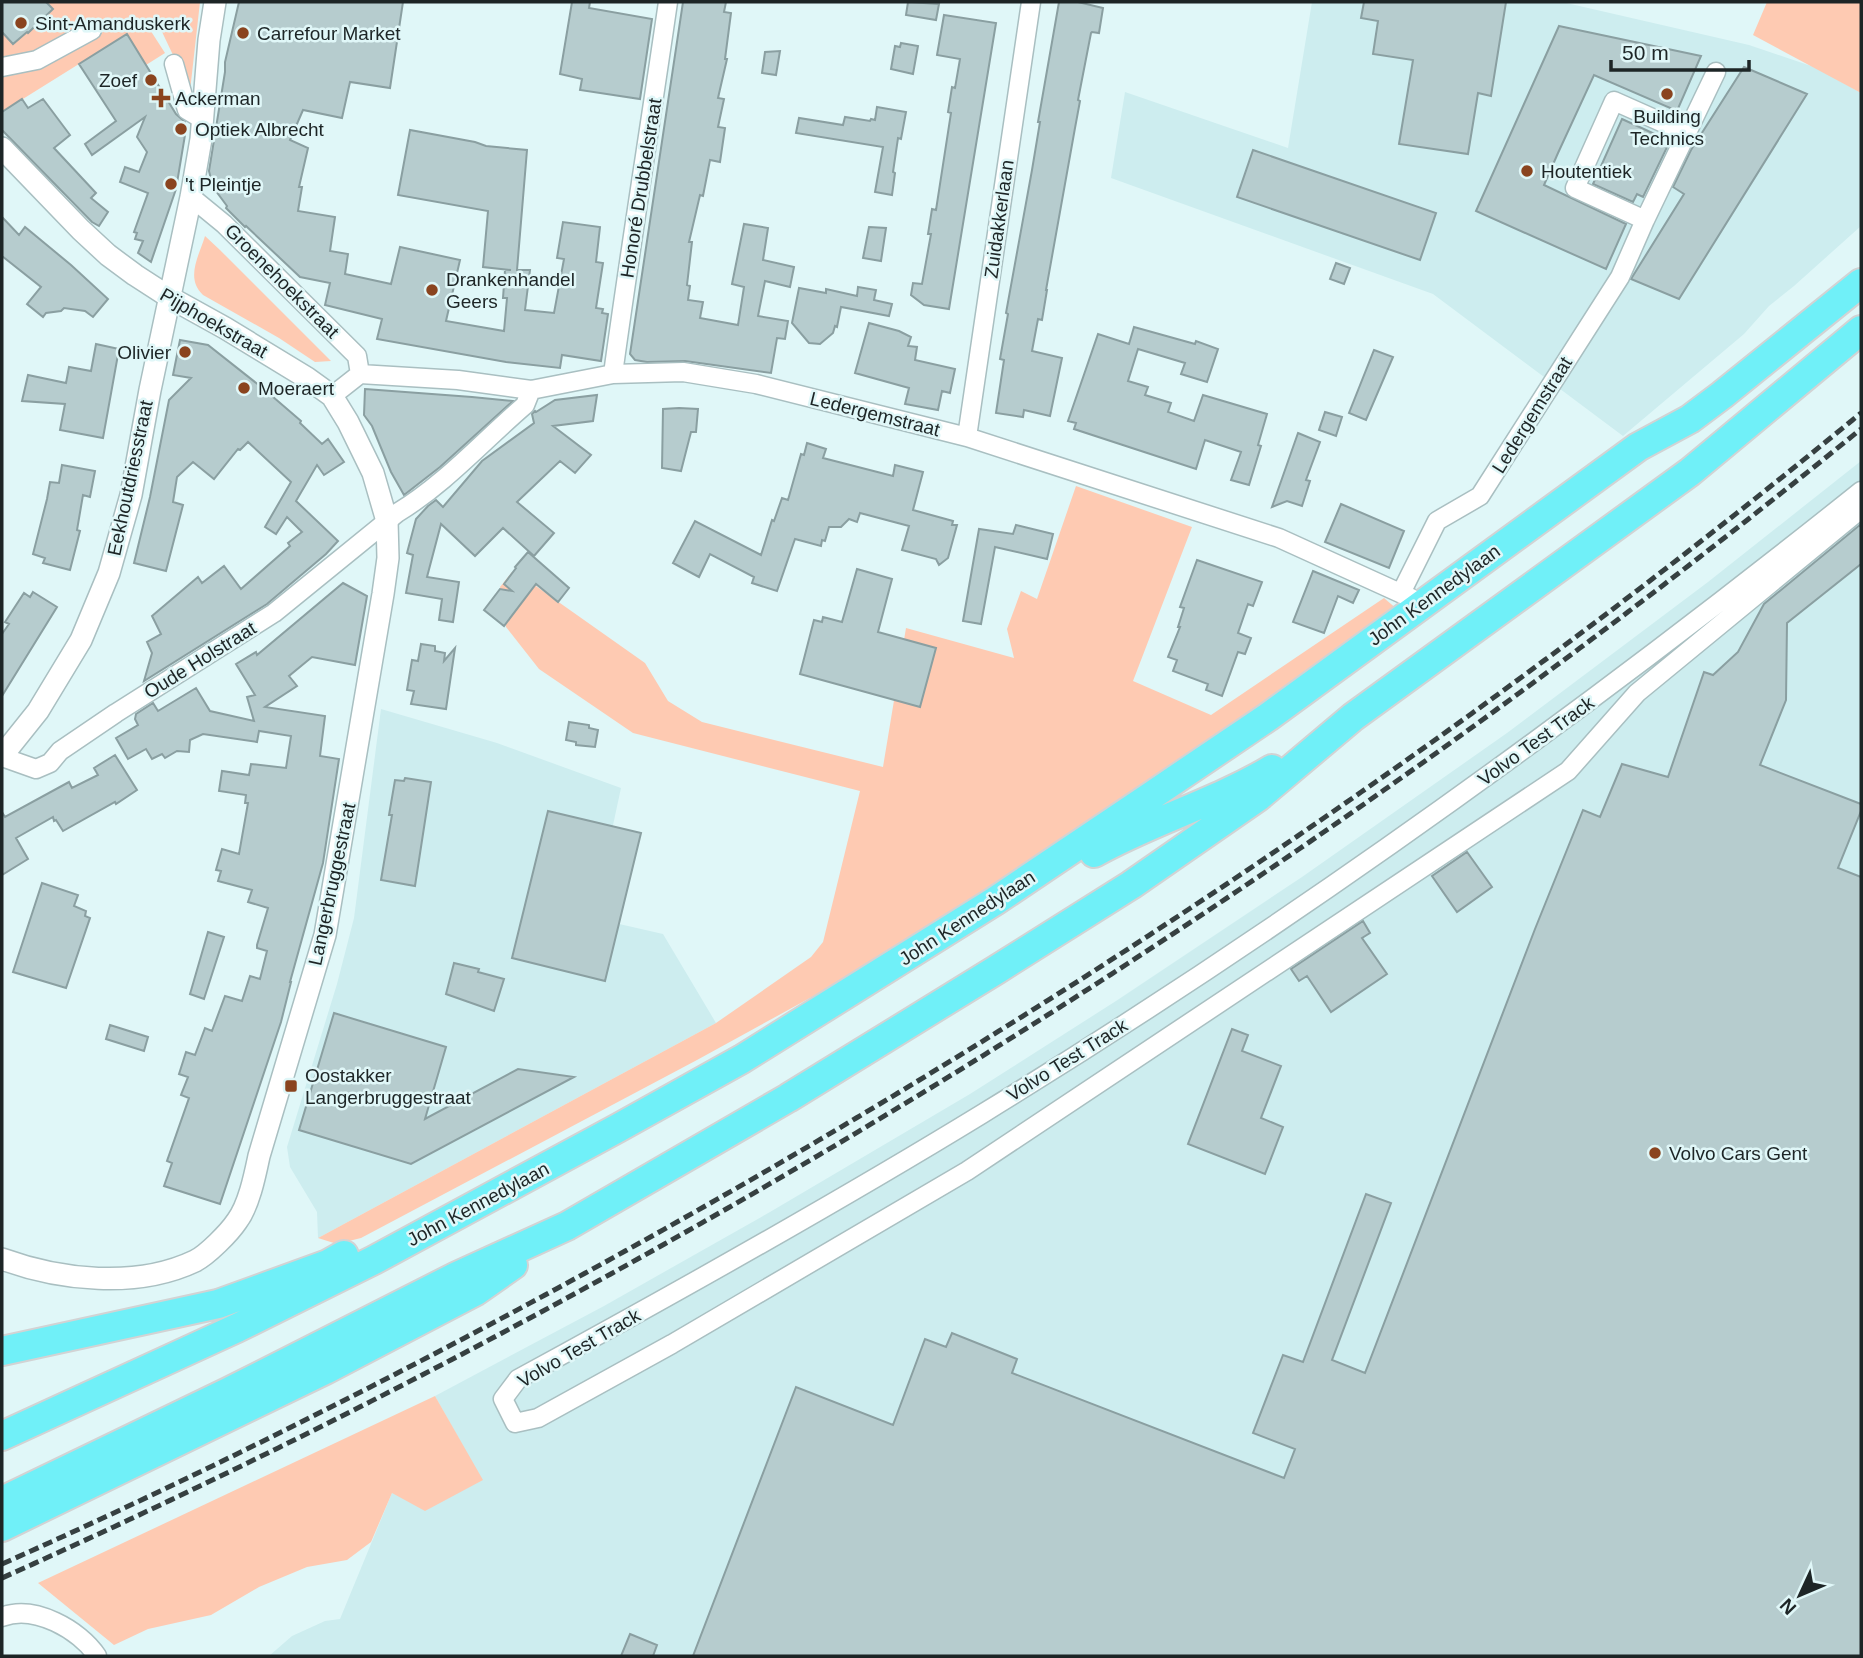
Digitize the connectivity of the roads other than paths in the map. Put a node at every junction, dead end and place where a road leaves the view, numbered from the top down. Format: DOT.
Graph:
graph roads {
  1 [pos="215,2"];
  2 [pos="668,2"];
  3 [pos="1031,2"];
  4 [pos="92,30"];
  5 [pos="174,64"];
  6 [pos="2,67"];
  7 [pos="1716,72"];
  8 [pos="202,118"];
  9 [pos="1686,133"];
  10 [pos="2,148"];
  11 [pos="191,197"];
  12 [pos="1645,220"];
  13 [pos="1861,283"];
  14 [pos="169,297"];
  15 [pos="1861,330"];
  16 [pos="360,374"];
  17 [pos="613,374"];
  18 [pos="531,390"];
  19 [pos="332,396"];
  20 [pos="967,437"];
  21 [pos="1861,491"];
  22 [pos="1861,509"];
  23 [pos="387,521"];
  24 [pos="1353,717"];
  25 [pos="2,757"];
  26 [pos="995,901"];
  27 [pos="568,1226"];
  28 [pos="2,1259"];
  29 [pos="2,1351"];
  30 [pos="2,1436"];
  31 [pos="2,1456"];
  32 [pos="2,1501"];
  33 [pos="2,1527"];
  34 [pos="2,1617"];
  35 [pos="97,1656"];
  1 -- 8 [label="street, Eekhoutdriesstraat"];
  2 -- 17 [label="street, Honoré Drubbelstraat"];
  3 -- 20 [label="street, Zuidakkerlaan"];
  4 -- 6 [label="street"];
  5 -- 8 [label="street"];
  7 -- 9 [label="street, Ledergemstraat"];
  8 -- 11 [label="street, Eekhoutdriesstraat"];
  9 -- 12 [label="street, Ledergemstraat"];
  9 -- 12 [label="street"];
  10 -- 14 [label="street, Pijphoekstraat"];
  11 -- 14 [label="street, Eekhoutdriesstraat"];
  11 -- 16 [label="street, Groenehoekstraat"];
  12 -- 20 [label="street, Ledergemstraat"];
  13 -- 26 [label="highway, John Kennedylaan"];
  14 -- 19 [label="street, Pijphoekstraat"];
  14 -- 25 [label="street, Eekhoutdriesstraat"];
  15 -- 24 [label="highway, John Kennedylaan"];
  16 -- 18 [label="street, Ledergemstraat"];
  16 -- 19 [label="street"];
  17 -- 18 [label="street, Ledergemstraat"];
  17 -- 20 [label="street, Ledergemstraat"];
  18 -- 23 [label="street"];
  19 -- 23 [label="street, Pijphoekstraat"];
  21 -- 22 [label="street, Volvo Test Track"];
  23 -- 25 [label="street, Oude Holstraat"];
  23 -- 28 [label="street, Langerbruggestraat"];
  24 -- 27 [label="highway, John Kennedylaan"];
  24 -- 31 [label="highway, John Kennedylaan"];
  26 -- 29 [label="highway"];
  26 -- 30 [label="highway, John Kennedylaan"];
  27 -- 32 [label="highway, John Kennedylaan"];
  27 -- 33 [label="highway"];
  34 -- 35 [label="street"];
}
